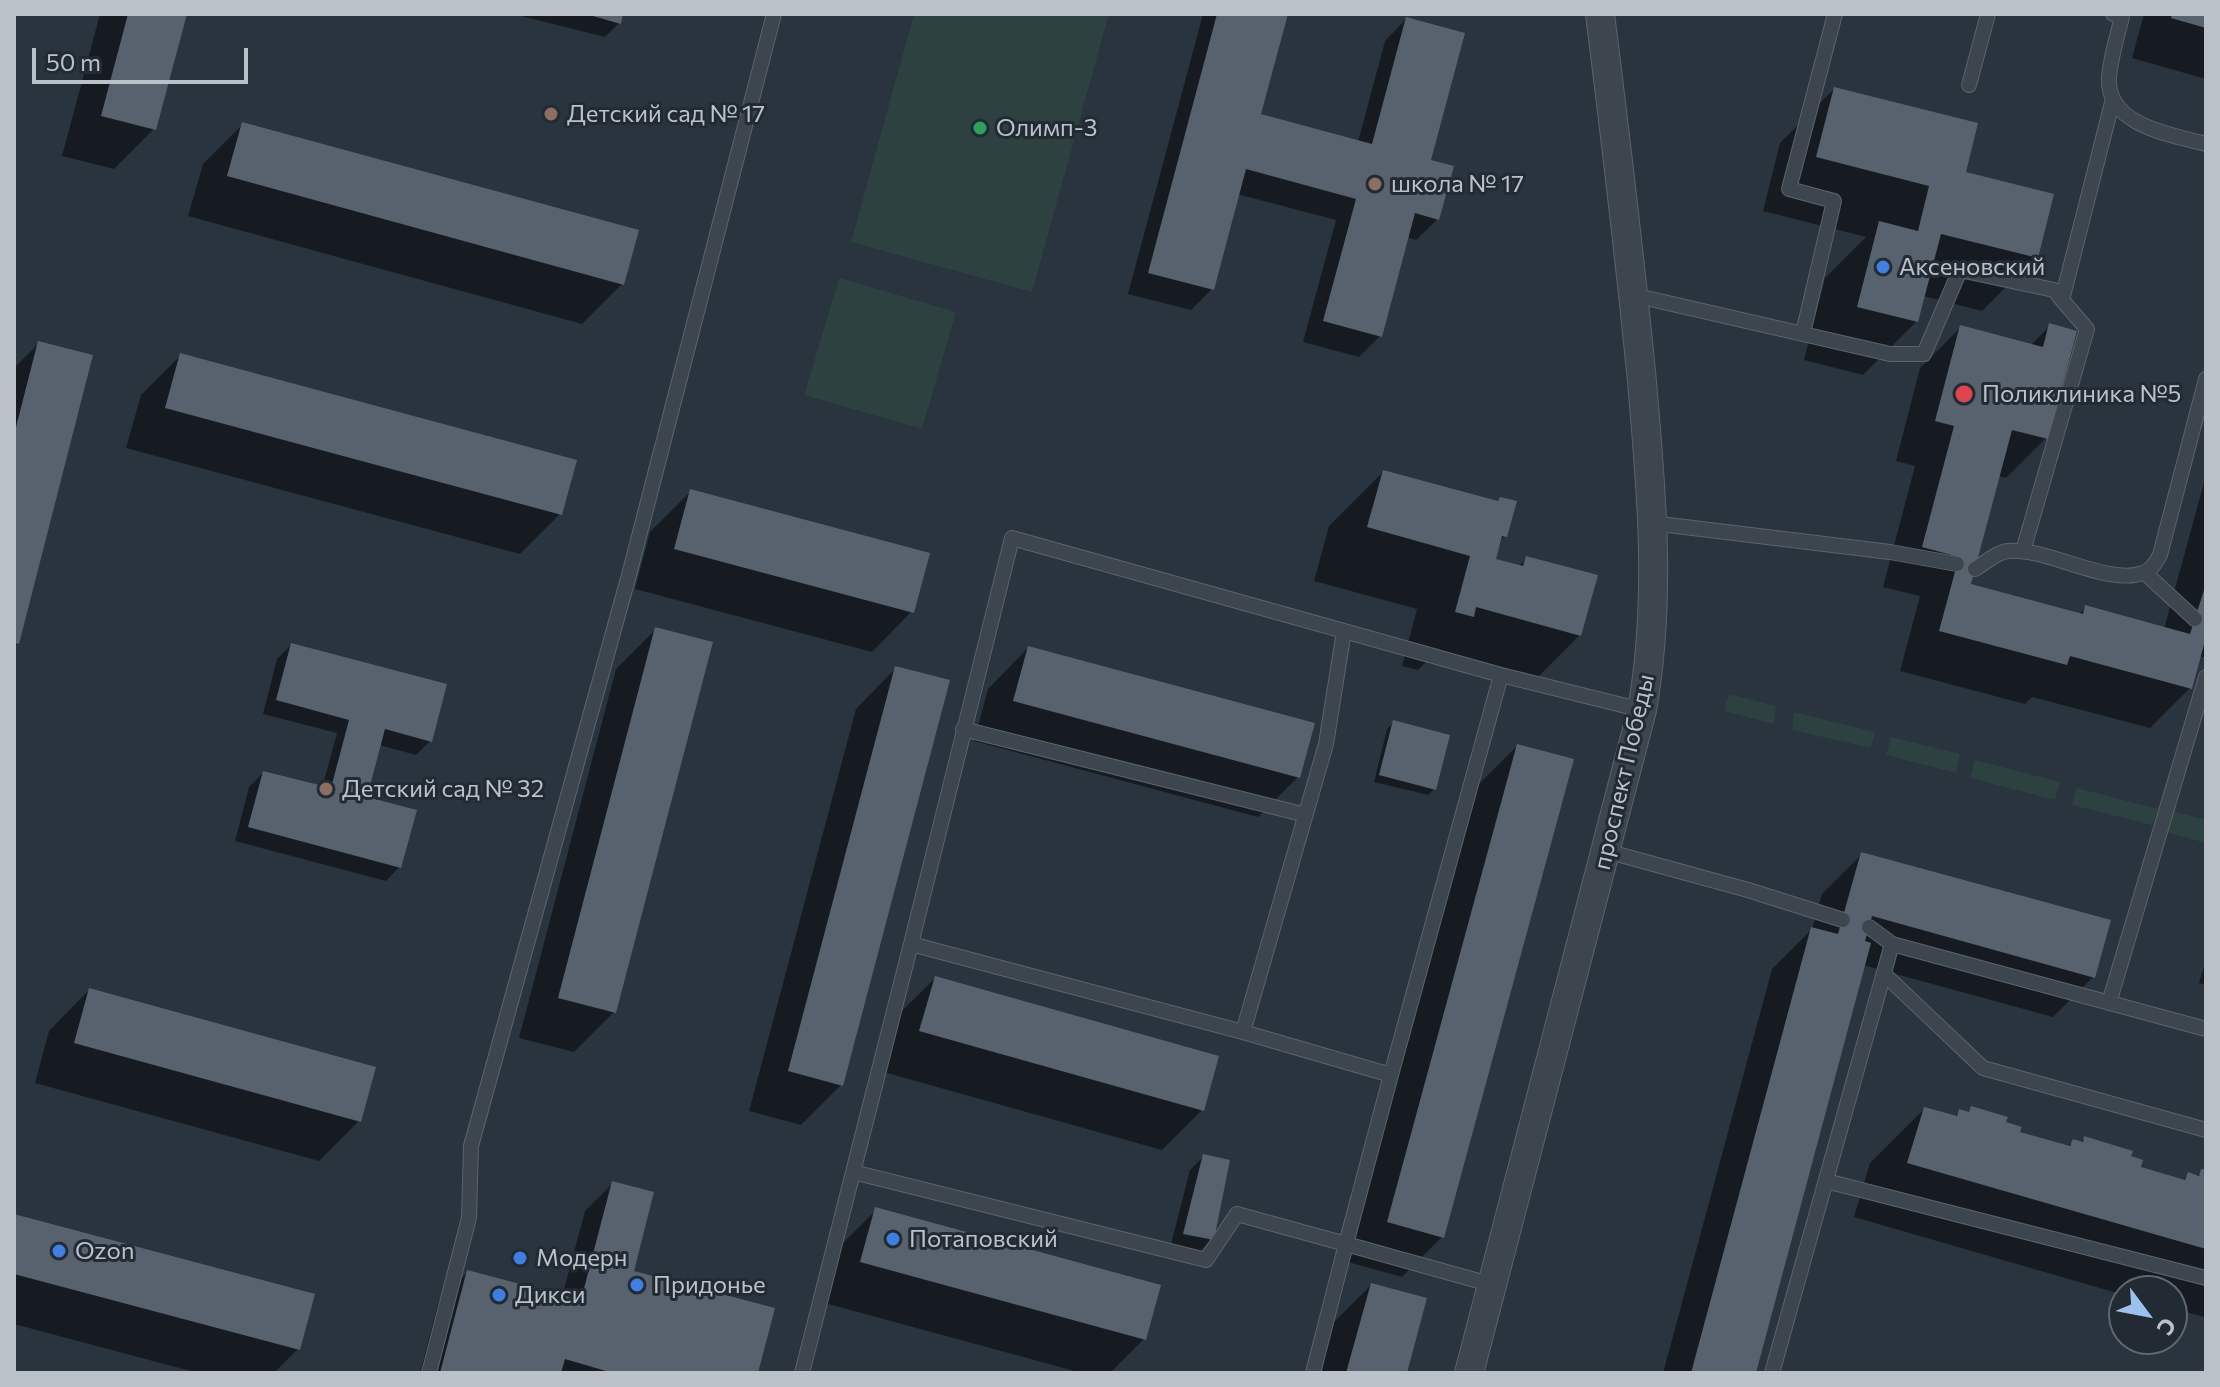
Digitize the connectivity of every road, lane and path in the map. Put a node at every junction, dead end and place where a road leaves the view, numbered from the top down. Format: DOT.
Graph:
graph roads {
  1 [pos="774,14"];
  2 [pos="1600,14"];
  3 [pos="1835,14"];
  4 [pos="1988,14"];
  5 [pos="2119,15"];
  6 [pos="1969,85"];
  7 [pos="2113,99"];
  8 [pos="2206,144"];
  9 [pos="1633,295"];
  10 [pos="2062,300"];
  11 [pos="1803,333"];
  12 [pos="2206,379"];
  13 [pos="1652,523"];
  14 [pos="2023,551"];
  15 [pos="1957,564"];
  16 [pos="1975,569"];
  17 [pos="2145,573"];
  18 [pos="2195,619"];
  19 [pos="1344,631"];
  20 [pos="1501,675"];
  21 [pos="2206,677"];
  22 [pos="1642,710"];
  23 [pos="963,729"];
  24 [pos="1306,815"];
  25 [pos="1606,851"];
  26 [pos="1843,920"];
  27 [pos="1869,927"];
  28 [pos="911,944"];
  29 [pos="1892,944"];
  30 [pos="1884,974"];
  31 [pos="2109,1003"];
  32 [pos="2206,1029"];
  33 [pos="1243,1032"];
  34 [pos="1391,1075"];
  35 [pos="2206,1130"];
  36 [pos="853,1172"];
  37 [pos="1826,1181"];
  38 [pos="1346,1244"];
  39 [pos="2206,1278"];
  40 [pos="1493,1285"];
  41 [pos="429,1373"];
  42 [pos="802,1373"];
  43 [pos="1313,1373"];
  44 [pos="1469,1373"];
  45 [pos="1772,1373"];
  1 -- 41 [label="lane"];
  2 -- 9 [label="street, проспект Победы"];
  3 -- 11 [label="lane"];
  4 -- 6 [label="lane"];
  5 -- 7 [label="lane"];
  7 -- 8 [label="lane"];
  7 -- 10 [label="lane"];
  9 -- 11 [label="lane"];
  9 -- 13 [label="street, проспект Победы"];
  10 -- 11 [label="lane"];
  10 -- 14 [label="lane"];
  12 -- 17 [label="lane"];
  13 -- 15 [label="lane"];
  13 -- 22 [label="street, проспект Победы"];
  14 -- 16 [label="lane"];
  14 -- 17 [label="lane"];
  17 -- 18 [label="lane"];
  19 -- 20 [label="lane"];
  19 -- 23 [label="lane"];
  19 -- 24 [label="lane"];
  20 -- 22 [label="lane"];
  20 -- 34 [label="lane"];
  21 -- 31 [label="lane"];
  22 -- 25 [label="street, проспект Победы"];
  23 -- 24 [label="lane"];
  23 -- 28 [label="lane"];
  24 -- 33 [label="lane"];
  25 -- 26 [label="lane"];
  25 -- 40 [label="street, проспект Победы"];
  27 -- 29 [label="lane"];
  28 -- 33 [label="lane"];
  28 -- 36 [label="lane"];
  29 -- 30 [label="lane"];
  29 -- 31 [label="lane"];
  30 -- 35 [label="lane"];
  30 -- 37 [label="lane"];
  31 -- 32 [label="lane"];
  33 -- 34 [label="lane"];
  34 -- 38 [label="lane"];
  36 -- 38 [label="lane"];
  36 -- 42 [label="lane"];
  37 -- 39 [label="lane"];
  37 -- 45 [label="lane"];
  38 -- 40 [label="lane"];
  38 -- 43 [label="lane"];
  40 -- 44 [label="street, проспект Победы"];
}
